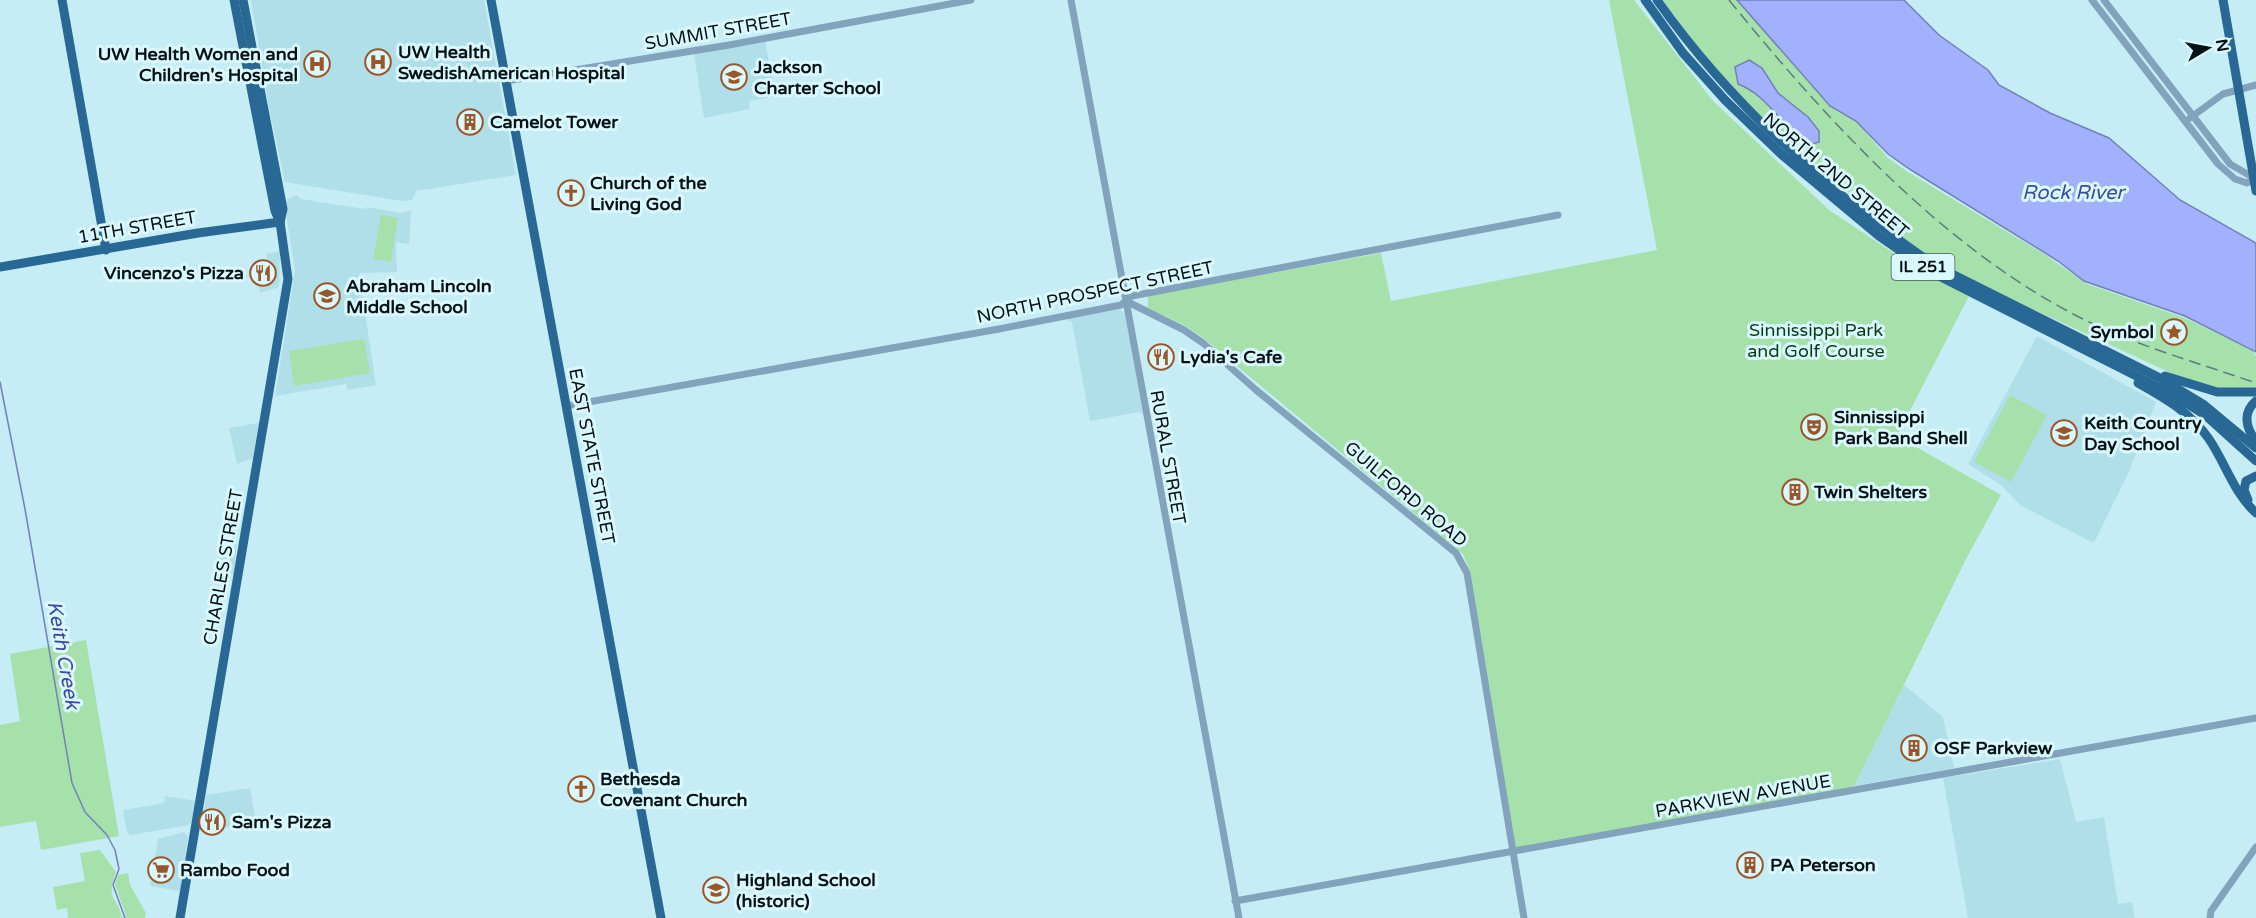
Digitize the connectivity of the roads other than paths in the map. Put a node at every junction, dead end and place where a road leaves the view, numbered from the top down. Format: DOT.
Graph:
graph roads {
  1 [pos="62,0"];
  2 [pos="234,0"];
  3 [pos="243,0"];
  4 [pos="491,0"];
  5 [pos="970,0"];
  6 [pos="1071,0"];
  7 [pos="1645,0"];
  8 [pos="1657,0"];
  9 [pos="2092,0"];
  10 [pos="2104,0"];
  11 [pos="2223,0"];
  12 [pos="506,81"];
  13 [pos="2256,85"];
  14 [pos="2239,88"];
  15 [pos="2193,116"];
  16 [pos="2185,121"];
  17 [pos="2254,178"];
  18 [pos="2256,191"];
  19 [pos="1558,215"];
  20 [pos="280,222"];
  21 [pos="106,250"];
  22 [pos="0,267"];
  23 [pos="1126,301"];
  24 [pos="2021,317"];
  25 [pos="2123,360"];
  26 [pos="2256,392"];
  27 [pos="2256,401"];
  28 [pos="566,406"];
  29 [pos="2256,441"];
  30 [pos="2256,448"];
  31 [pos="2256,461"];
  32 [pos="2256,476"];
  33 [pos="2256,508"];
  34 [pos="2256,513"];
  35 [pos="2256,718"];
  36 [pos="2256,847"];
  37 [pos="1513,852"];
  38 [pos="1235,901"];
  39 [pos="180,918"];
  40 [pos="661,918"];
  41 [pos="1239,918"];
  42 [pos="1524,918"];
  43 [pos="2210,918"];
  1 -- 21 [label="main road"];
  2 -- 20 [label="main road, CHARLES STREET"];
  3 -- 20 [label="main road, CHARLES STREET"];
  4 -- 12 [label="main road, EAST STATE STREET"];
  5 -- 12 [label="street, SUMMIT STREET"];
  6 -- 23 [label="street, RURAL STREET"];
  7 -- 24 [label="main road, NORTH 2ND STREET / IL 251"];
  8 -- 25 [label="main road, NORTH 2ND STREET / IL 251"];
  9 -- 16 [label="street"];
  10 -- 15 [label="street"];
  11 -- 14 [label="main road"];
  12 -- 28 [label="main road, EAST STATE STREET"];
  13 -- 14 [label="street"];
  14 -- 15 [label="street"];
  14 -- 17 [label="main road"];
  15 -- 16 [label="street"];
  15 -- 17 [label="street"];
  16 -- 17 [label="street"];
  17 -- 18 [label="main road"];
  19 -- 23 [label="street, NORTH PROSPECT STREET"];
  20 -- 21 [label="main road, 11TH STREET"];
  20 -- 39 [label="main road, CHARLES STREET"];
  21 -- 22 [label="main road, 11TH STREET"];
  23 -- 28 [label="street, NORTH PROSPECT STREET"];
  23 -- 37 [label="street, GUILFORD ROAD"];
  23 -- 38 [label="street, RURAL STREET"];
  24 -- 31 [label="main road, NORTH 2ND STREET / IL 251"];
  24 -- 34 [label="main road"];
  25 -- 26 [label="main road"];
  25 -- 30 [label="main road, NORTH 2ND STREET / IL 251"];
  27 -- 29 [label="main road"];
  28 -- 40 [label="main road, EAST STATE STREET"];
  32 -- 33 [label="main road"];
  35 -- 37 [label="street, PARKVIEW AVENUE"];
  36 -- 43 [label="street"];
  37 -- 38 [label="street, PARKVIEW AVENUE"];
  37 -- 42 [label="street, GUILFORD ROAD"];
  38 -- 41 [label="street, RURAL STREET"];
}
